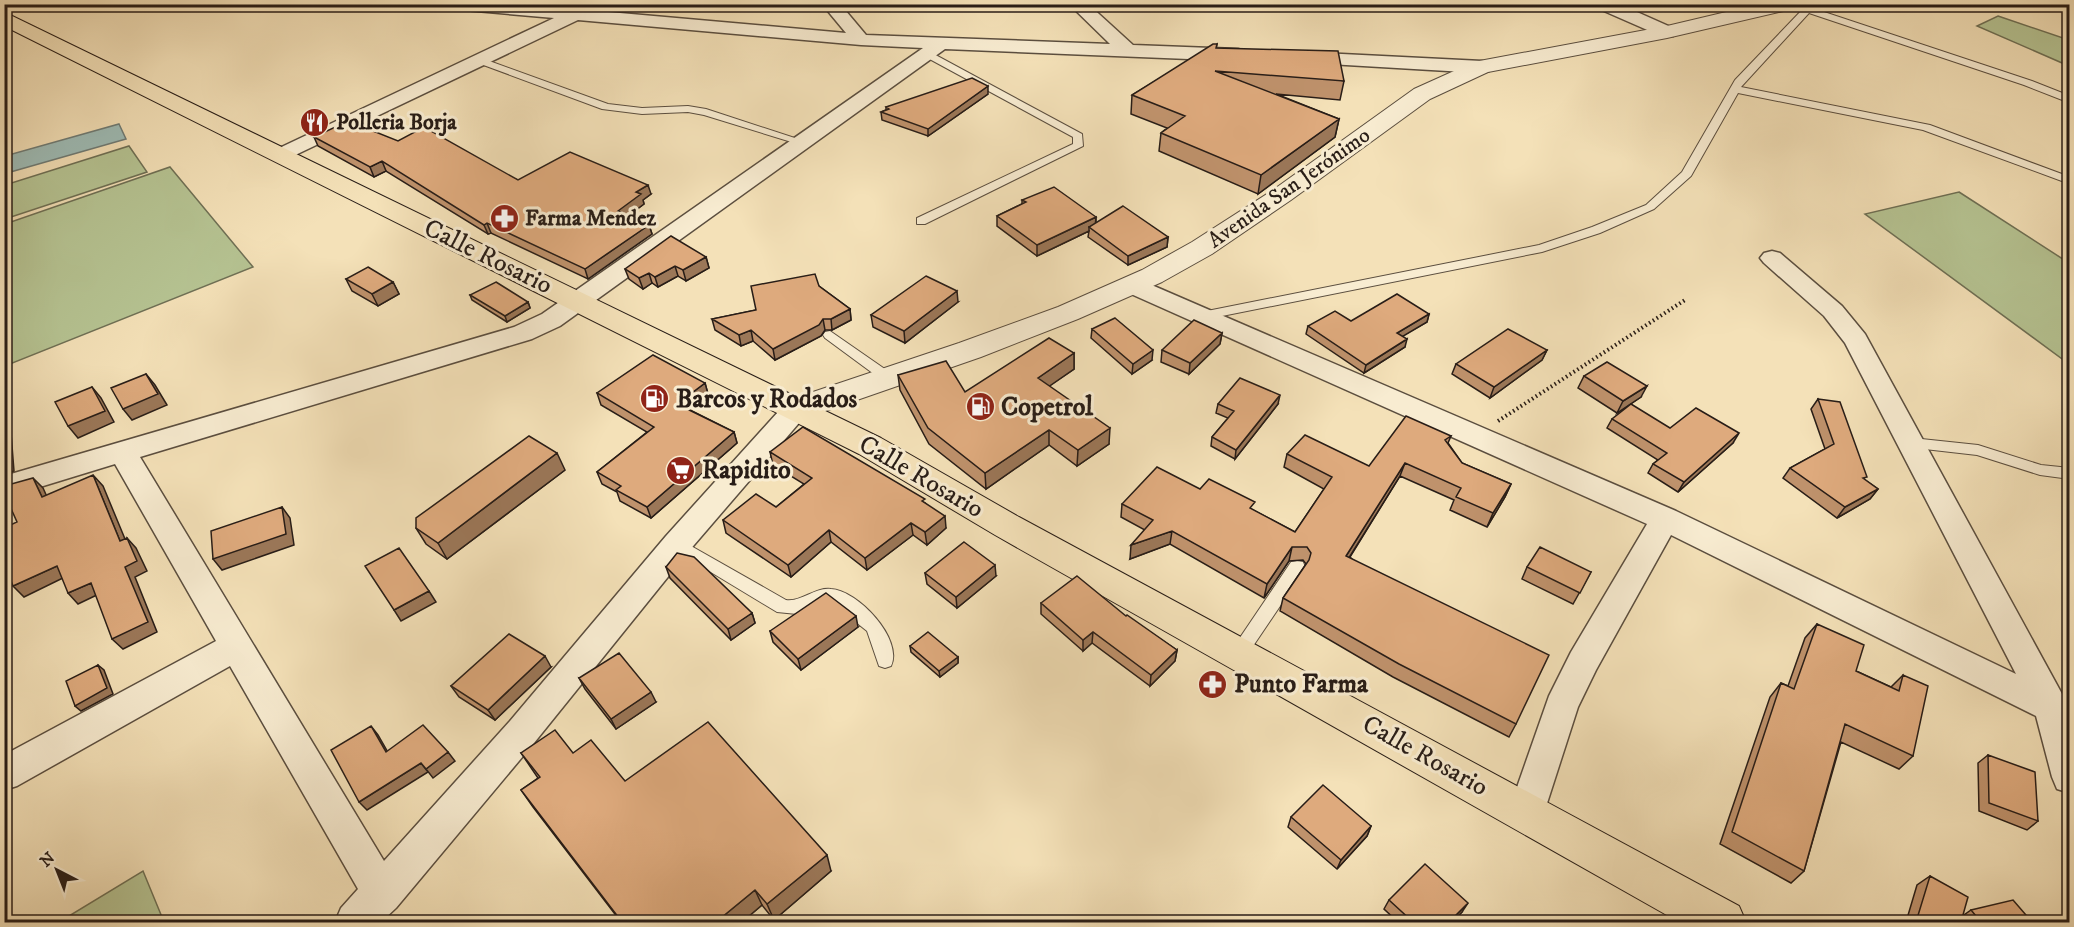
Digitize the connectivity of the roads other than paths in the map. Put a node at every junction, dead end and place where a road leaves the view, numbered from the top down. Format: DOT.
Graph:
graph roads {
  1 [pos="453,4"];
  2 [pos="830,4"];
  3 [pos="1077,4"];
  4 [pos="1603,4"];
  5 [pos="2063,4"];
  6 [pos="1796,6"];
  7 [pos="2070,7"];
  8 [pos="578,10"];
  9 [pos="4,18"];
  10 [pos="1667,32"];
  11 [pos="861,40"];
  12 [pos="935,48"];
  13 [pos="1126,49"];
  14 [pos="1256,56"];
  15 [pos="1280,57"];
  16 [pos="481,61"];
  17 [pos="1482,67"];
  18 [pos="1734,89"];
  19 [pos="2070,100"];
  20 [pos="802,142"];
  21 [pos="280,154"];
  22 [pos="2070,181"];
  23 [pos="921,221"];
  24 [pos="1772,258"];
  25 [pos="1131,285"];
  26 [pos="576,301"];
  27 [pos="1202,316"];
  28 [pos="830,335"];
  29 [pos="887,377"];
  30 [pos="797,409"];
  31 [pos="1912,443"];
  32 [pos="123,453"];
  33 [pos="2070,474"];
  34 [pos="4,487"];
  35 [pos="1665,519"];
  36 [pos="677,544"];
  37 [pos="1297,567"];
  38 [pos="236,646"];
  39 [pos="1239,653"];
  40 [pos="885,662"];
  41 [pos="2060,709"];
  42 [pos="4,774"];
  43 [pos="2070,777"];
  44 [pos="1527,813"];
  45 [pos="382,894"];
  46 [pos="1712,920"];
  47 [pos="355,922"];
  1 -- 8 [label="street"];
  2 -- 11 [label="street"];
  3 -- 13 [label="street"];
  4 -- 10 [label="street"];
  5 -- 7 [label="lane"];
  6 -- 10 [label="street, Avenida San Jerónimo"];
  6 -- 18 [label="lane"];
  6 -- 19 [label="lane"];
  8 -- 11 [label="street"];
  8 -- 16 [label="street"];
  9 -- 21 [label="main road, Calle Rosario"];
  10 -- 17 [label="street, Avenida San Jerónimo"];
  11 -- 12 [label="street"];
  12 -- 13 [label="street"];
  12 -- 20 [label="street"];
  12 -- 23 [label="lane"];
  13 -- 14 [label="street"];
  15 -- 17 [label="street"];
  16 -- 20 [label="lane"];
  16 -- 21 [label="street"];
  17 -- 25 [label="street, Avenida San Jerónimo"];
  18 -- 22 [label="lane"];
  18 -- 27 [label="lane"];
  20 -- 26 [label="street"];
  21 -- 26 [label="main road, Calle Rosario"];
  24 -- 31 [label="street"];
  25 -- 27 [label="street"];
  25 -- 29 [label="street, Avenida San Jerónimo"];
  26 -- 30 [label="main road, Calle Rosario"];
  26 -- 32 [label="street"];
  27 -- 35 [label="street"];
  28 -- 29 [label="lane"];
  29 -- 30 [label="street, Avenida San Jerónimo"];
  30 -- 36 [label="street"];
  30 -- 39 [label="main road, Calle Rosario"];
  31 -- 33 [label="lane"];
  31 -- 41 [label="street"];
  32 -- 34 [label="street"];
  32 -- 38 [label="street"];
  35 -- 41 [label="street"];
  35 -- 44 [label="street"];
  36 -- 40 [label="lane"];
  36 -- 45 [label="street"];
  37 -- 39 [label="lane"];
  38 -- 42 [label="street"];
  38 -- 45 [label="street"];
  39 -- 44 [label="main road, Calle Rosario"];
  41 -- 43 [label="street"];
  44 -- 46 [label="main road, Calle Rosario"];
  45 -- 47 [label="street"];
}
